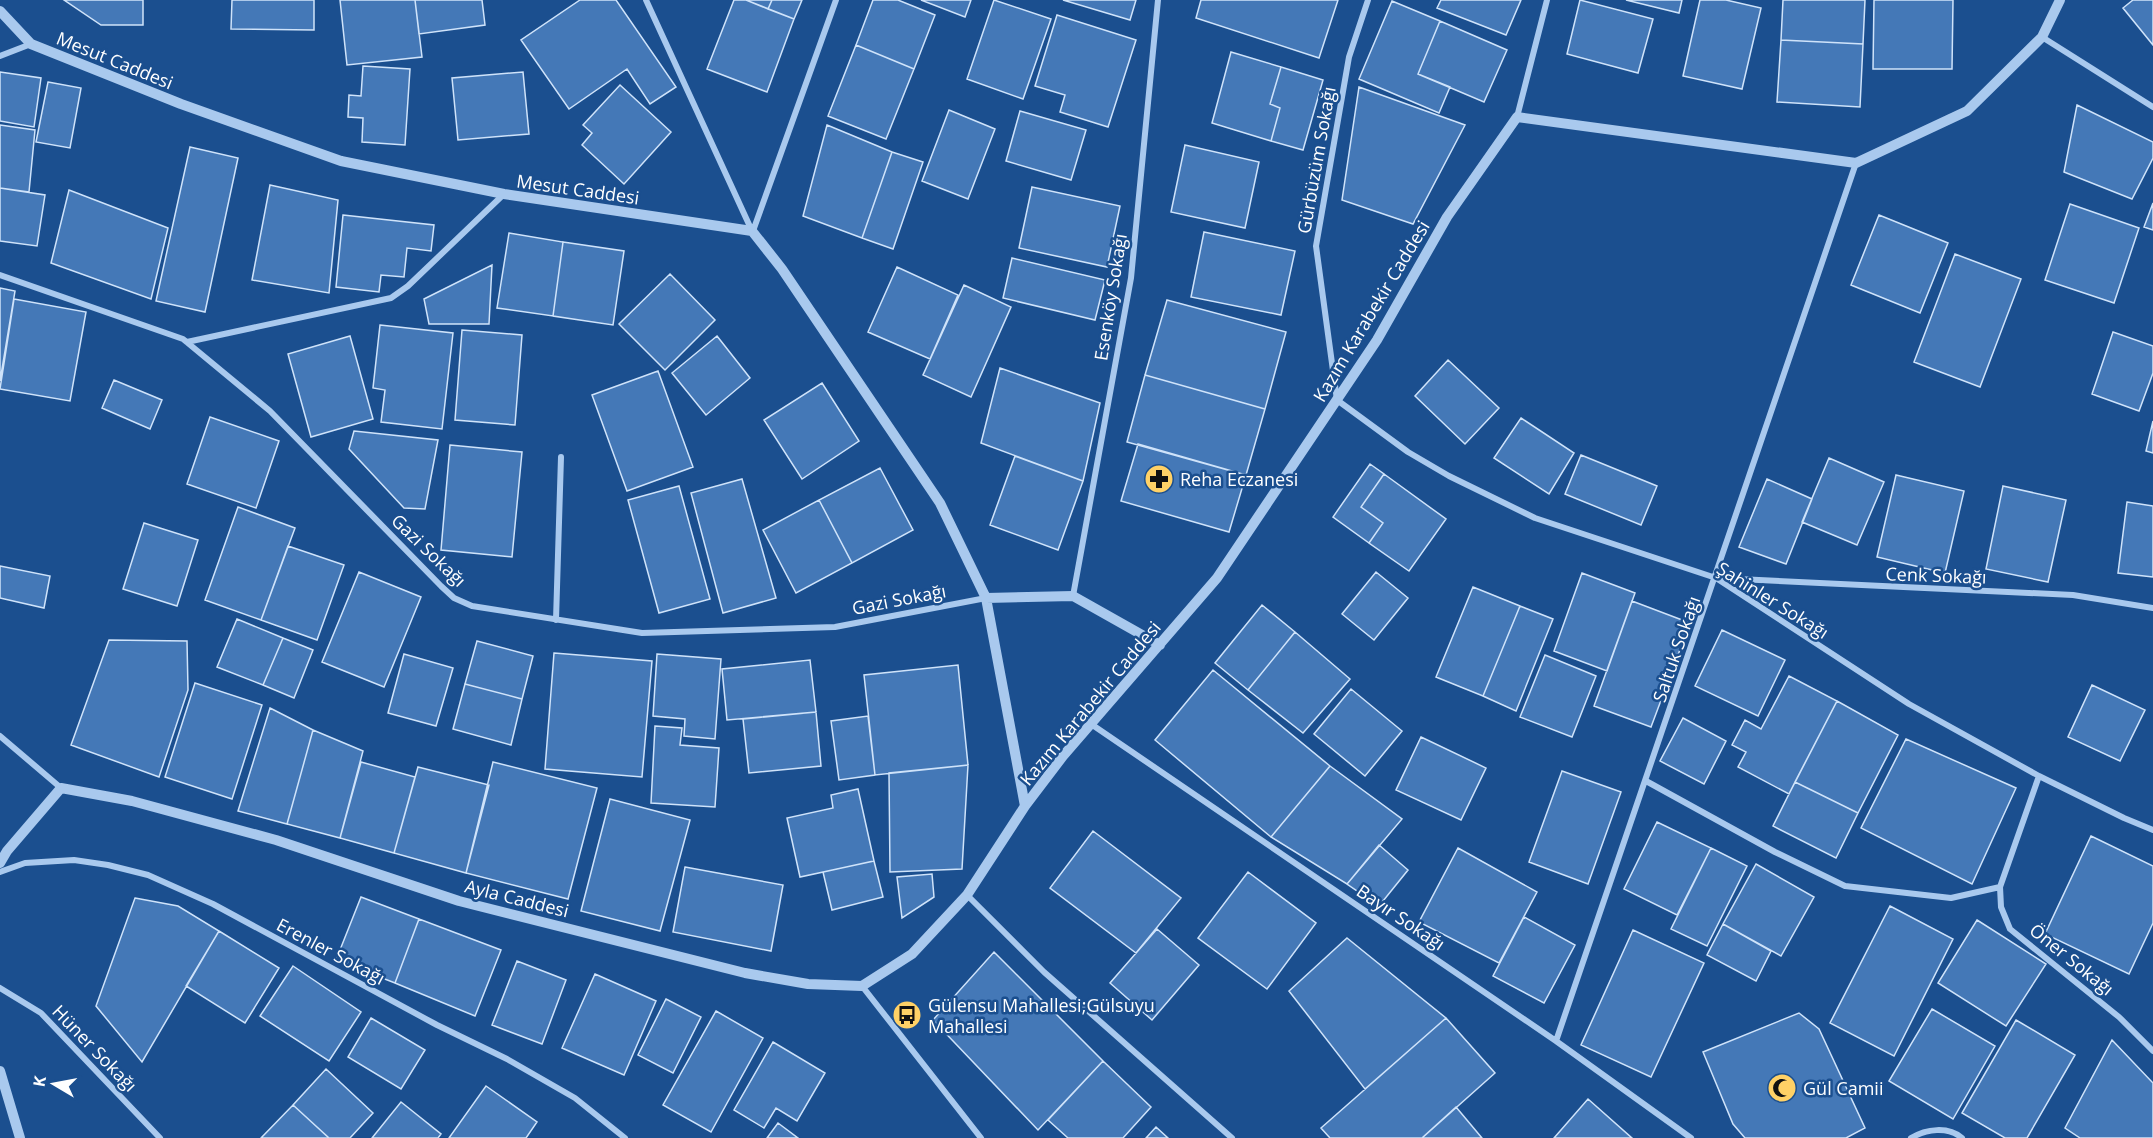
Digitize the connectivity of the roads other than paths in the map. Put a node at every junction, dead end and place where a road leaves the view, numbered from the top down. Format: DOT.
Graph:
graph roads {
  1 [pos="646,0"];
  2 [pos="836,0"];
  3 [pos="1158,0"];
  4 [pos="1368,0"];
  5 [pos="1547,0"];
  6 [pos="2060,0"];
  7 [pos="0,11"];
  8 [pos="2042,38"];
  9 [pos="31,44"];
  10 [pos="0,56"];
  11 [pos="2153,107"];
  12 [pos="1517,117"];
  13 [pos="1856,164"];
  14 [pos="504,194"];
  15 [pos="752,231"];
  16 [pos="0,275"];
  17 [pos="187,342"];
  18 [pos="1337,400"];
  19 [pos="561,457"];
  20 [pos="1716,578"];
  21 [pos="1073,596"];
  22 [pos="986,598"];
  23 [pos="2153,608"];
  24 [pos="556,620"];
  25 [pos="1160,645"];
  26 [pos="1091,724"];
  27 [pos="0,736"];
  28 [pos="2039,776"];
  29 [pos="1646,781"];
  30 [pos="61,788"];
  31 [pos="1024,806"];
  32 [pos="2153,830"];
  33 [pos="0,863"];
  34 [pos="0,872"];
  35 [pos="2000,887"];
  36 [pos="967,895"];
  37 [pos="862,986"];
  38 [pos="0,988"];
  39 [pos="1557,1041"];
  40 [pos="2153,1051"];
  41 [pos="0,1071"];
  42 [pos="20,1138"];
  43 [pos="160,1138"];
  44 [pos="625,1138"];
  45 [pos="981,1138"];
  46 [pos="1232,1138"];
  47 [pos="1691,1138"];
  48 [pos="1911,1138"];
  49 [pos="1962,1138"];
  1 -- 15 [label="street"];
  2 -- 15 [label="street"];
  3 -- 21 [label="street, Esenköy Sokağı"];
  4 -- 18 [label="street, Gürbüzüm Sokağı"];
  5 -- 12 [label="street"];
  6 -- 8 [label="street"];
  7 -- 9 [label="street, Mesut Caddesi"];
  8 -- 11 [label="street"];
  8 -- 13 [label="street"];
  9 -- 10 [label="street"];
  9 -- 14 [label="street, Mesut Caddesi"];
  12 -- 13 [label="street"];
  12 -- 18 [label="street, Kazım Karabekir Caddesi"];
  13 -- 20 [label="street, Saltuk Sokağı"];
  14 -- 15 [label="street, Mesut Caddesi"];
  14 -- 17 [label="street"];
  15 -- 22 [label="street"];
  16 -- 17 [label="street, Gazi Sokağı"];
  17 -- 24 [label="street, Gazi Sokağı"];
  18 -- 20 [label="street, Şahinler Sokağı"];
  18 -- 25 [label="street, Kazım Karabekir Caddesi"];
  19 -- 24 [label="street"];
  20 -- 23 [label="street, Cenk Sokağı"];
  20 -- 28 [label="street, Şahinler Sokağı"];
  20 -- 29 [label="street, Saltuk Sokağı"];
  21 -- 22 [label="street"];
  21 -- 25 [label="street"];
  22 -- 24 [label="street, Gazi Sokağı"];
  22 -- 31 [label="street"];
  25 -- 26 [label="street, Kazım Karabekir Caddesi"];
  26 -- 31 [label="street, Kazım Karabekir Caddesi"];
  26 -- 39 [label="street, Bayır Sokağı"];
  27 -- 30 [label="street, Ayla Caddesi"];
  28 -- 32 [label="street, Şahinler Sokağı"];
  28 -- 35 [label="street, Öner Sokağı"];
  29 -- 35 [label="street"];
  29 -- 39 [label="street, Saltuk Sokağı"];
  30 -- 33 [label="street"];
  30 -- 37 [label="street, Ayla Caddesi"];
  31 -- 36 [label="street, Kazım Karabekir Caddesi"];
  34 -- 44 [label="street, Erenler Sokağı"];
  35 -- 40 [label="street, Öner Sokağı"];
  36 -- 37 [label="street, Kazım Karabekir Caddesi"];
  36 -- 46 [label="street"];
  37 -- 45 [label="street"];
  38 -- 43 [label="street, Hüner Sokağı"];
  39 -- 47 [label="street, Bayır Sokağı"];
  41 -- 42 [label="street"];
  48 -- 49 [label="street"];
}
